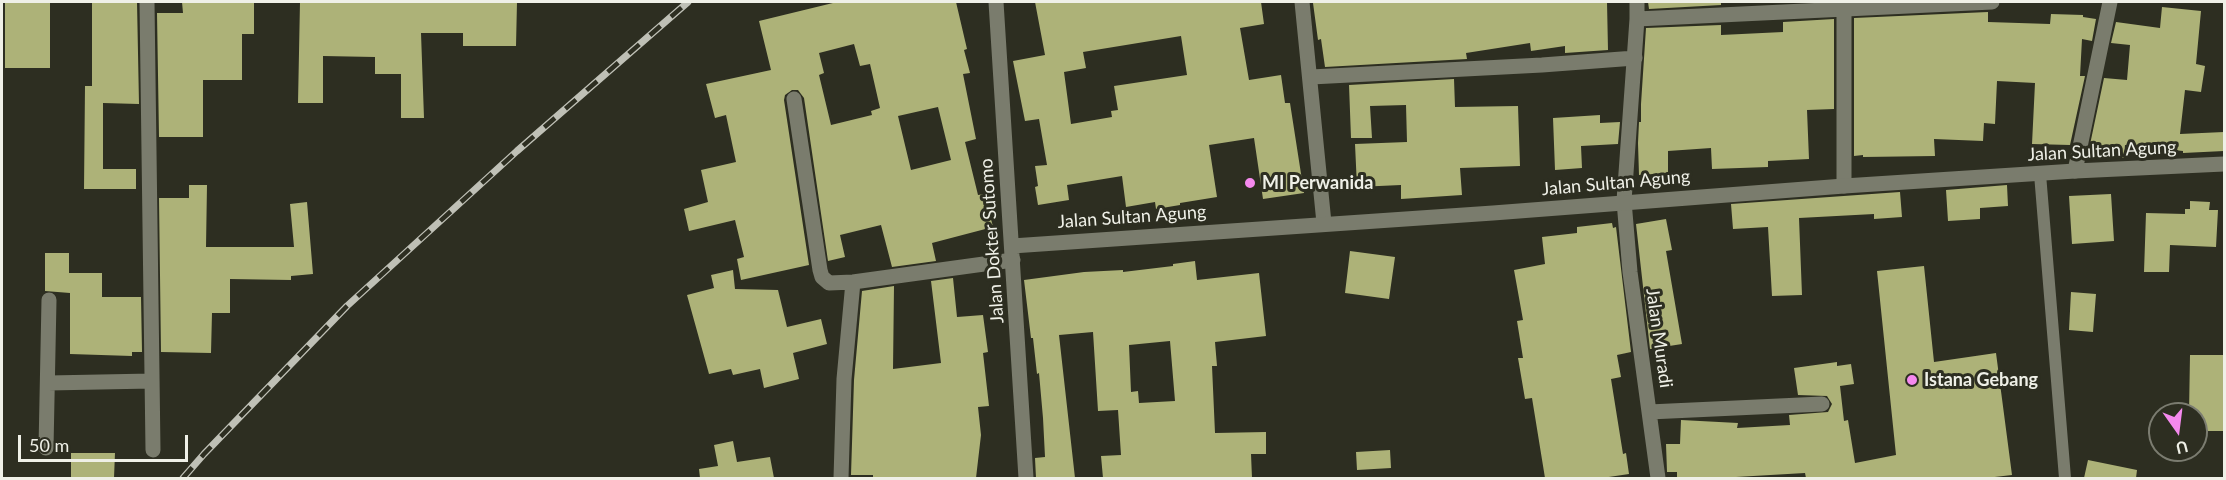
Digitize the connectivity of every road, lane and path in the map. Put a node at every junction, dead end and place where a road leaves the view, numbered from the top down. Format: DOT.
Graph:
graph roads {
  1 [pos="147,2"];
  2 [pos="996,2"];
  3 [pos="1302,2"];
  4 [pos="1637,2"];
  5 [pos="1992,2"];
  6 [pos="2110,2"];
  7 [pos="1845,5"];
  8 [pos="1636,19"];
  9 [pos="1635,58"];
  10 [pos="1311,76"];
  11 [pos="794,99"];
  12 [pos="2224,164"];
  13 [pos="2075,171"];
  14 [pos="2040,174"];
  15 [pos="1844,186"];
  16 [pos="1624,201"];
  17 [pos="1324,223"];
  18 [pos="1013,253"];
  19 [pos="853,282"];
  20 [pos="49,300"];
  21 [pos="152,381"];
  22 [pos="48,383"];
  23 [pos="1822,404"];
  24 [pos="1649,412"];
  25 [pos="46,448"];
  26 [pos="153,450"];
  27 [pos="841,478"];
  28 [pos="1026,478"];
  29 [pos="1658,478"];
  30 [pos="2065,478"];
  1 -- 21 [label="street"];
  2 -- 18 [label="street, Jalan Dokter Sutomo"];
  3 -- 10 [label="street"];
  4 -- 8 [label="street, Jalan Muradi"];
  5 -- 7 [label="street"];
  6 -- 13 [label="street"];
  7 -- 8 [label="street"];
  7 -- 15 [label="street"];
  8 -- 9 [label="street, Jalan Muradi"];
  9 -- 10 [label="street"];
  9 -- 16 [label="street, Jalan Muradi"];
  10 -- 17 [label="street"];
  11 -- 19 [label="street, Jalan Sultan Agung"];
  12 -- 13 [label="street, Jalan Sultan Agung"];
  13 -- 14 [label="street, Jalan Sultan Agung"];
  14 -- 15 [label="street, Jalan Sultan Agung"];
  14 -- 30 [label="lane"];
  15 -- 16 [label="street, Jalan Sultan Agung"];
  16 -- 17 [label="street, Jalan Sultan Agung"];
  16 -- 24 [label="street, Jalan Muradi"];
  17 -- 18 [label="street, Jalan Sultan Agung"];
  18 -- 19 [label="street, Jalan Sultan Agung"];
  18 -- 28 [label="street, Jalan Dokter Sutomo"];
  19 -- 27 [label="street"];
  20 -- 22 [label="street"];
  21 -- 22 [label="street"];
  21 -- 26 [label="street"];
  22 -- 25 [label="street"];
  23 -- 24 [label="street"];
  24 -- 29 [label="street, Jalan Muradi"];
}
